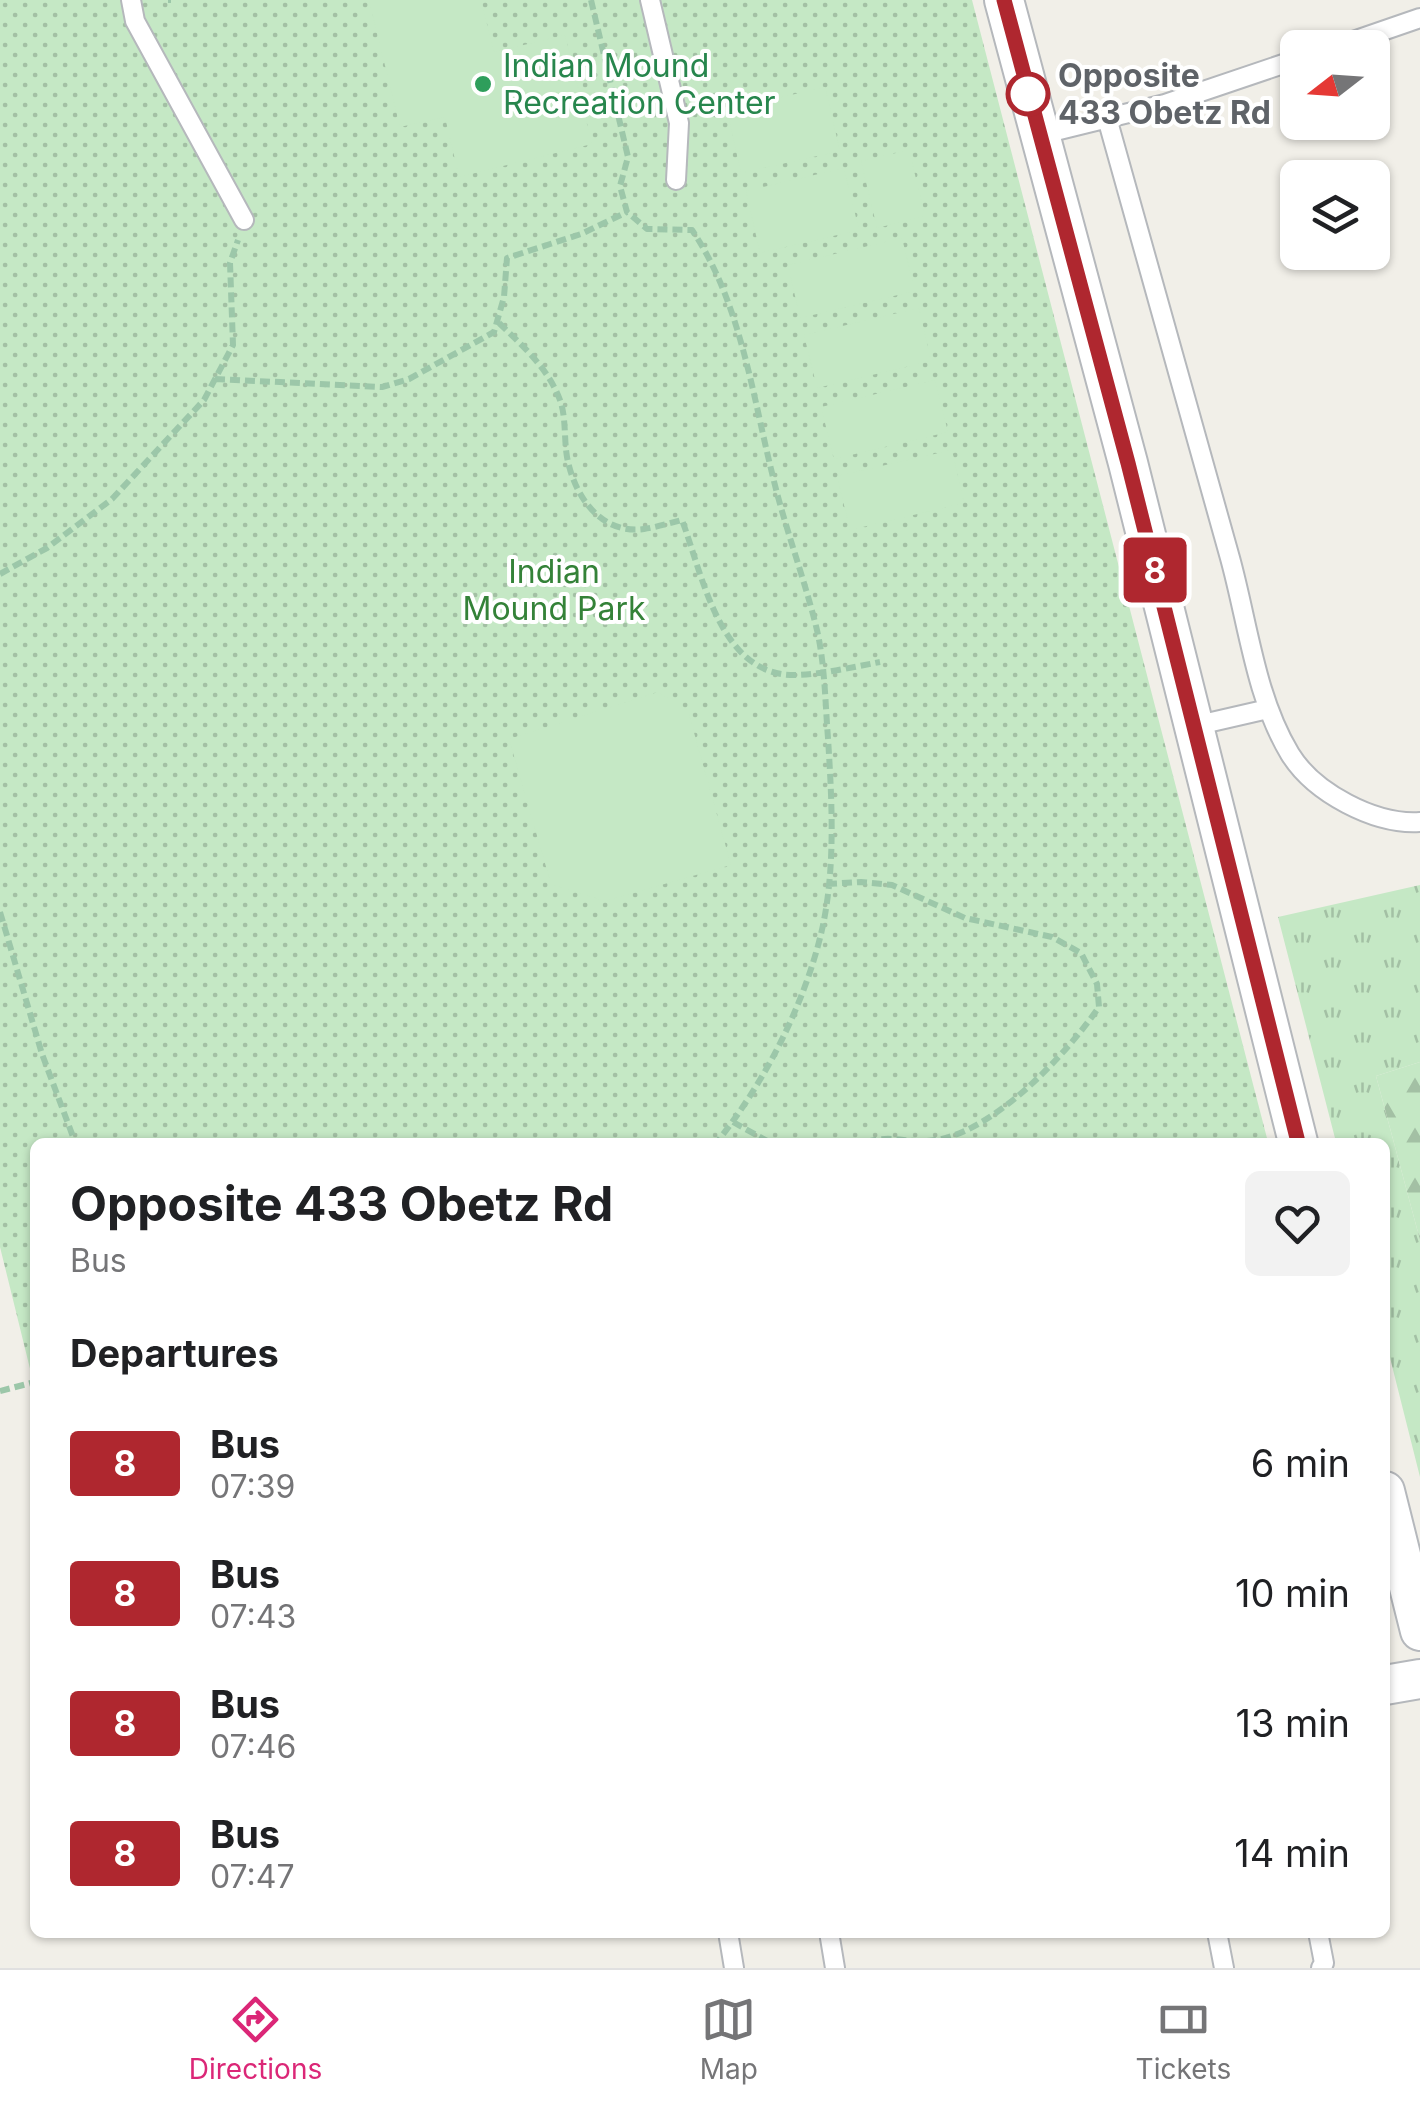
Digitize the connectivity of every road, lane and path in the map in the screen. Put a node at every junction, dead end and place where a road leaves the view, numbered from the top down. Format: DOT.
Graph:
graph roads {
  1 [pos="131,0"];
  2 [pos="591,0"];
  3 [pos="650,0"];
  4 [pos="1004,0"];
  5 [pos="1420,18"];
  6 [pos="1385,30"];
  7 [pos="1280,65"];
  8 [pos="1107,118"];
  9 [pos="1038,135"];
  10 [pos="676,180"];
  11 [pos="627,212"];
  12 [pos="244,220"];
  13 [pos="499,323"];
  14 [pos="216,379"];
  15 [pos="0,574"];
  16 [pos="880,662"];
  17 [pos="823,672"];
  18 [pos="1268,709"];
  19 [pos="1194,726"];
  20 [pos="1420,822"];
  21 [pos="827,884"];
  22 [pos="0,912"];
  23 [pos="733,1122"];
  24 [pos="74,1138"];
  25 [pos="720,1138"];
  26 [pos="762,1138"];
  27 [pos="939,1138"];
  28 [pos="1297,1138"];
  29 [pos="30,1383"];
  30 [pos="0,1391"];
  31 [pos="1390,1511"];
  32 [pos="1420,1631"];
  33 [pos="1420,1679"];
  34 [pos="1390,1684"];
  35 [pos="729,1938"];
  36 [pos="830,1938"];
  37 [pos="1218,1938"];
  38 [pos="1319,1938"];
  39 [pos="734,1968"];
  40 [pos="835,1968"];
  41 [pos="1224,1968"];
  42 [pos="1321,1968"];
  1 -- 12 [label="lane"];
  2 -- 11 [label="path"];
  3 -- 10 [label="lane"];
  4 -- 9 [label="street"];
  5 -- 6 [label="lane"];
  7 -- 8 [label="lane"];
  8 -- 9 [label="lane"];
  8 -- 18 [label="lane"];
  9 -- 19 [label="street"];
  11 -- 13 [label="path"];
  11 -- 17 [label="path"];
  12 -- 14 [label="path"];
  13 -- 14 [label="path"];
  13 -- 17 [label="path"];
  14 -- 15 [label="path"];
  16 -- 17 [label="path"];
  17 -- 21 [label="path"];
  18 -- 19 [label="lane"];
  18 -- 20 [label="lane"];
  19 -- 28 [label="street"];
  21 -- 23 [label="path"];
  21 -- 27 [label="path"];
  22 -- 24 [label="path"];
  23 -- 25 [label="path"];
  23 -- 26 [label="path"];
  29 -- 30 [label="path"];
  31 -- 32 [label="street"];
  33 -- 34 [label="street"];
  35 -- 39 [label="lane"];
  36 -- 40 [label="lane"];
  37 -- 41 [label="lane"];
  38 -- 42 [label="lane"];
}
